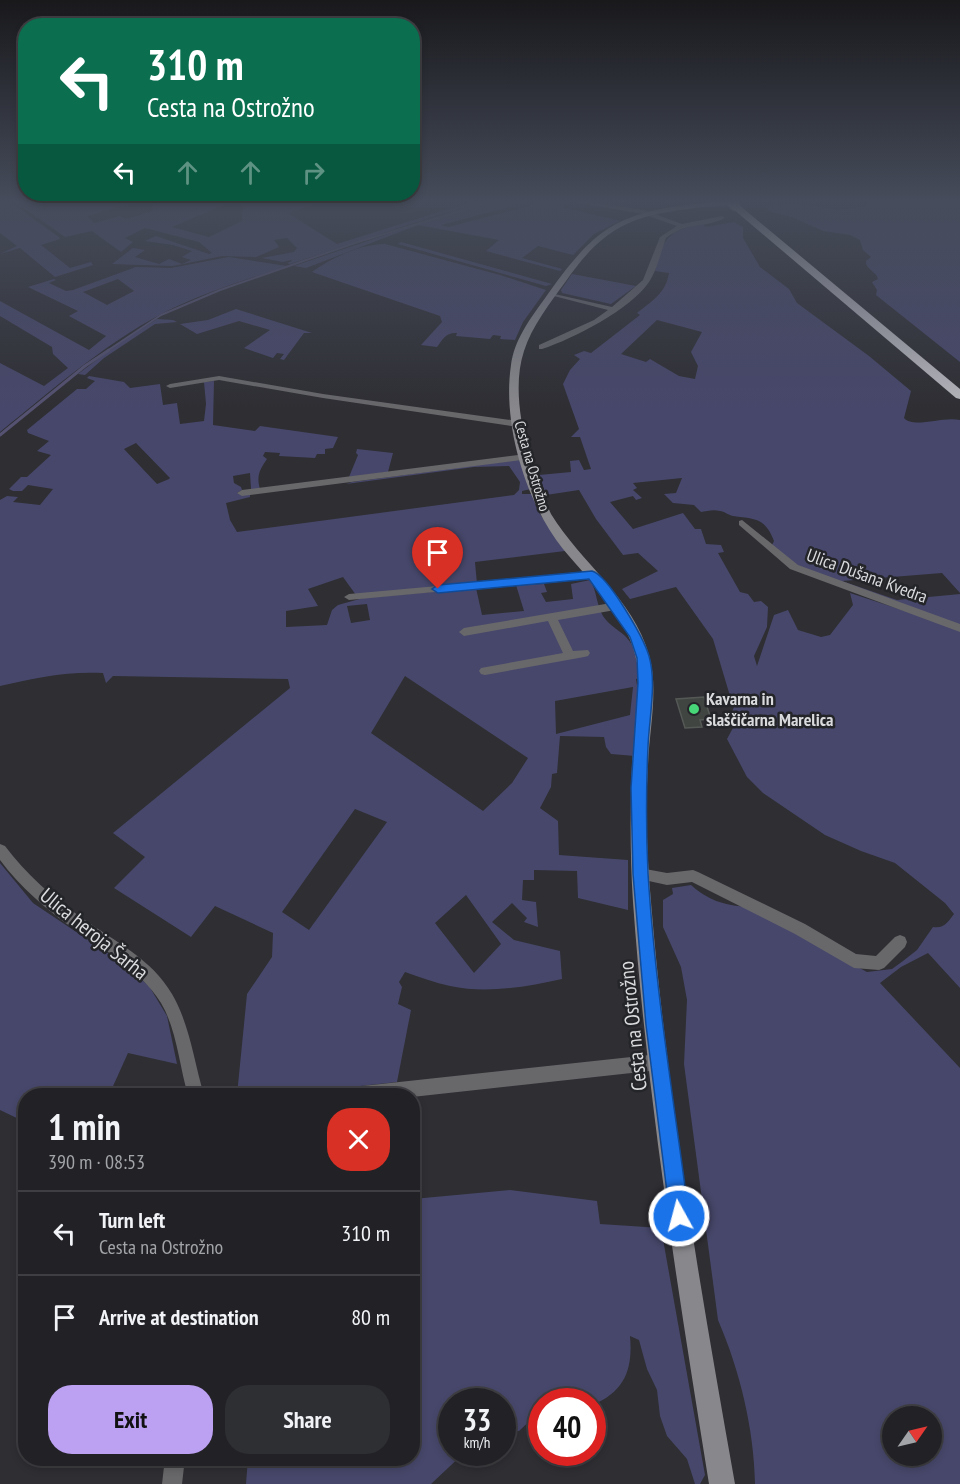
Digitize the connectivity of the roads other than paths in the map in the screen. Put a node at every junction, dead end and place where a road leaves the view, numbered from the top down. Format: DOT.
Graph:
graph roads {
  1 [pos="569,271"];
  2 [pos="650,271"];
  3 [pos="818,271"];
  4 [pos="826,271"];
  5 [pos="552,294"];
  6 [pos="613,309"];
  7 [pos="908,336"];
  8 [pos="542,347"];
  9 [pos="934,358"];
  10 [pos="960,380"];
  11 [pos="170,386"];
  12 [pos="960,395"];
  13 [pos="518,424"];
  14 [pos="526,457"];
  15 [pos="242,493"];
  16 [pos="742,523"];
  17 [pos="592,575"];
  18 [pos="349,597"];
  19 [pos="617,606"];
  20 [pos="552,618"];
  21 [pos="960,628"];
  22 [pos="464,632"];
  23 [pos="584,652"];
  24 [pos="569,655"];
  25 [pos="485,671"];
  26 [pos="0,850"];
  27 [pos="640,874"];
  28 [pos="900,942"];
  29 [pos="659,1062"];
  30 [pos="194,1088"];
  31 [pos="418,1088"];
  32 [pos="174,1466"];
  33 [pos="172,1484"];
  34 [pos="722,1484"];
  1 -- 5 [label="street, Cesta na Ostrožno"];
  2 -- 6 [label="street"];
  3 -- 12 [label="highway"];
  4 -- 7 [label="highway"];
  5 -- 6 [label="street"];
  5 -- 13 [label="street, Cesta na Ostrožno"];
  6 -- 8 [label="street"];
  9 -- 10 [label="highway"];
  11 -- 13 [label="street"];
  13 -- 14 [label="street, Cesta na Ostrožno"];
  14 -- 15 [label="street"];
  14 -- 17 [label="street, Cesta na Ostrožno"];
  16 -- 21 [label="street, Ulica Dušana Kvedra"];
  17 -- 18 [label="street"];
  17 -- 19 [label="street, Cesta na Ostrožno"];
  19 -- 20 [label="street"];
  19 -- 27 [label="street, Cesta na Ostrožno"];
  20 -- 22 [label="street"];
  20 -- 24 [label="street"];
  23 -- 24 [label="street"];
  24 -- 25 [label="street"];
  26 -- 30 [label="street, Ulica heroja Šarha"];
  27 -- 28 [label="street"];
  27 -- 29 [label="street, Cesta na Ostrožno"];
  29 -- 31 [label="street"];
  29 -- 34 [label="street, Cesta na Ostrožno"];
  32 -- 33 [label="street"];
}
